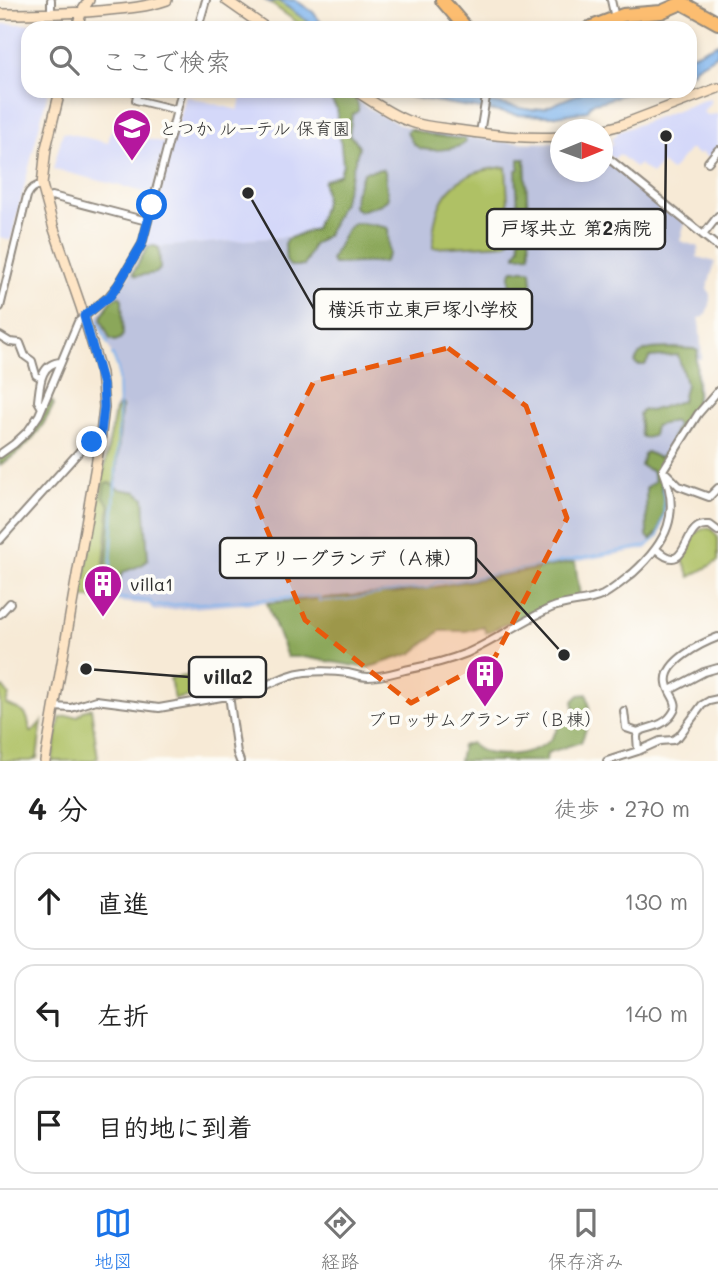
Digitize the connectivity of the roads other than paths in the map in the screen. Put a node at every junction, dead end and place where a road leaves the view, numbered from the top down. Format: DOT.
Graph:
graph roads {
  1 [pos="51,0"];
  2 [pos="89,0"];
  3 [pos="167,0"];
  4 [pos="206,0"];
  5 [pos="226,0"];
  6 [pos="442,0"];
  7 [pos="611,0"];
  8 [pos="681,1"];
  9 [pos="81,13"];
  10 [pos="0,14"];
  11 [pos="51,14"];
  12 [pos="615,18"];
  13 [pos="79,21"];
  14 [pos="200,21"];
  15 [pos="257,21"];
  16 [pos="460,21"];
  17 [pos="607,21"];
  18 [pos="718,23"];
  19 [pos="718,88"];
  20 [pos="697,96"];
  21 [pos="58,98"];
  22 [pos="136,98"];
  23 [pos="180,98"];
  24 [pos="366,98"];
  25 [pos="487,98"];
  26 [pos="692,98"];
  27 [pos="177,110"];
  28 [pos="613,127"];
  29 [pos="480,129"];
  30 [pos="550,137"];
  31 [pos="718,150"];
  32 [pos="613,161"];
  33 [pos="708,162"];
  34 [pos="42,185"];
  35 [pos="45,198"];
  36 [pos="718,216"];
  37 [pos="147,221"];
  38 [pos="703,235"];
  39 [pos="718,247"];
  40 [pos="0,307"];
  41 [pos="84,316"];
  42 [pos="0,336"];
  43 [pos="61,362"];
  44 [pos="41,378"];
  45 [pos="718,391"];
  46 [pos="42,408"];
  47 [pos="100,442"];
  48 [pos="0,454"];
  49 [pos="663,470"];
  50 [pos="718,488"];
  51 [pos="718,531"];
  52 [pos="0,540"];
  53 [pos="656,549"];
  54 [pos="10,603"];
  55 [pos="0,614"];
  56 [pos="718,637"];
  57 [pos="718,668"];
  58 [pos="670,690"];
  59 [pos="229,695"];
  60 [pos="718,699"];
  61 [pos="54,707"];
  62 [pos="624,711"];
  63 [pos="638,732"];
  64 [pos="638,751"];
  65 [pos="45,761"];
  66 [pos="240,761"];
  67 [pos="607,761"];
  1 -- 11 [label="street"];
  2 -- 9 [label="street"];
  3 -- 9 [label="street"];
  4 -- 14 [label="street"];
  5 -- 15 [label="street"];
  6 -- 16 [label="highway"];
  7 -- 12 [label="street"];
  8 -- 12 [label="highway"];
  8 -- 18 [label="highway"];
  9 -- 11 [label="street"];
  9 -- 13 [label="street"];
  10 -- 11 [label="street"];
  12 -- 17 [label="highway"];
  19 -- 20 [label="street"];
  21 -- 34 [label="street"];
  22 -- 27 [label="street"];
  23 -- 27 [label="street"];
  24 -- 29 [label="street"];
  25 -- 29 [label="street"];
  26 -- 28 [label="street"];
  27 -- 37 [label="street"];
  29 -- 30 [label="street"];
  31 -- 33 [label="street"];
  32 -- 38 [label="street"];
  34 -- 35 [label="street"];
  34 -- 40 [label="street"];
  35 -- 37 [label="street"];
  35 -- 41 [label="street"];
  36 -- 38 [label="street"];
  37 -- 41 [label="street"];
  38 -- 39 [label="street"];
  41 -- 43 [label="street"];
  41 -- 47 [label="street"];
  42 -- 44 [label="street"];
  43 -- 44 [label="street"];
  43 -- 46 [label="street"];
  44 -- 46 [label="street"];
  45 -- 49 [label="street"];
  46 -- 48 [label="street"];
  47 -- 52 [label="street"];
  47 -- 61 [label="street"];
  49 -- 50 [label="street"];
  49 -- 53 [label="street"];
  51 -- 53 [label="street"];
  53 -- 59 [label="street"];
  54 -- 55 [label="street"];
  56 -- 58 [label="street"];
  57 -- 58 [label="street"];
  58 -- 63 [label="street"];
  59 -- 61 [label="street"];
  59 -- 66 [label="street"];
  60 -- 64 [label="street"];
  61 -- 65 [label="street"];
  62 -- 63 [label="street"];
  63 -- 64 [label="street"];
  64 -- 67 [label="street"];
}
